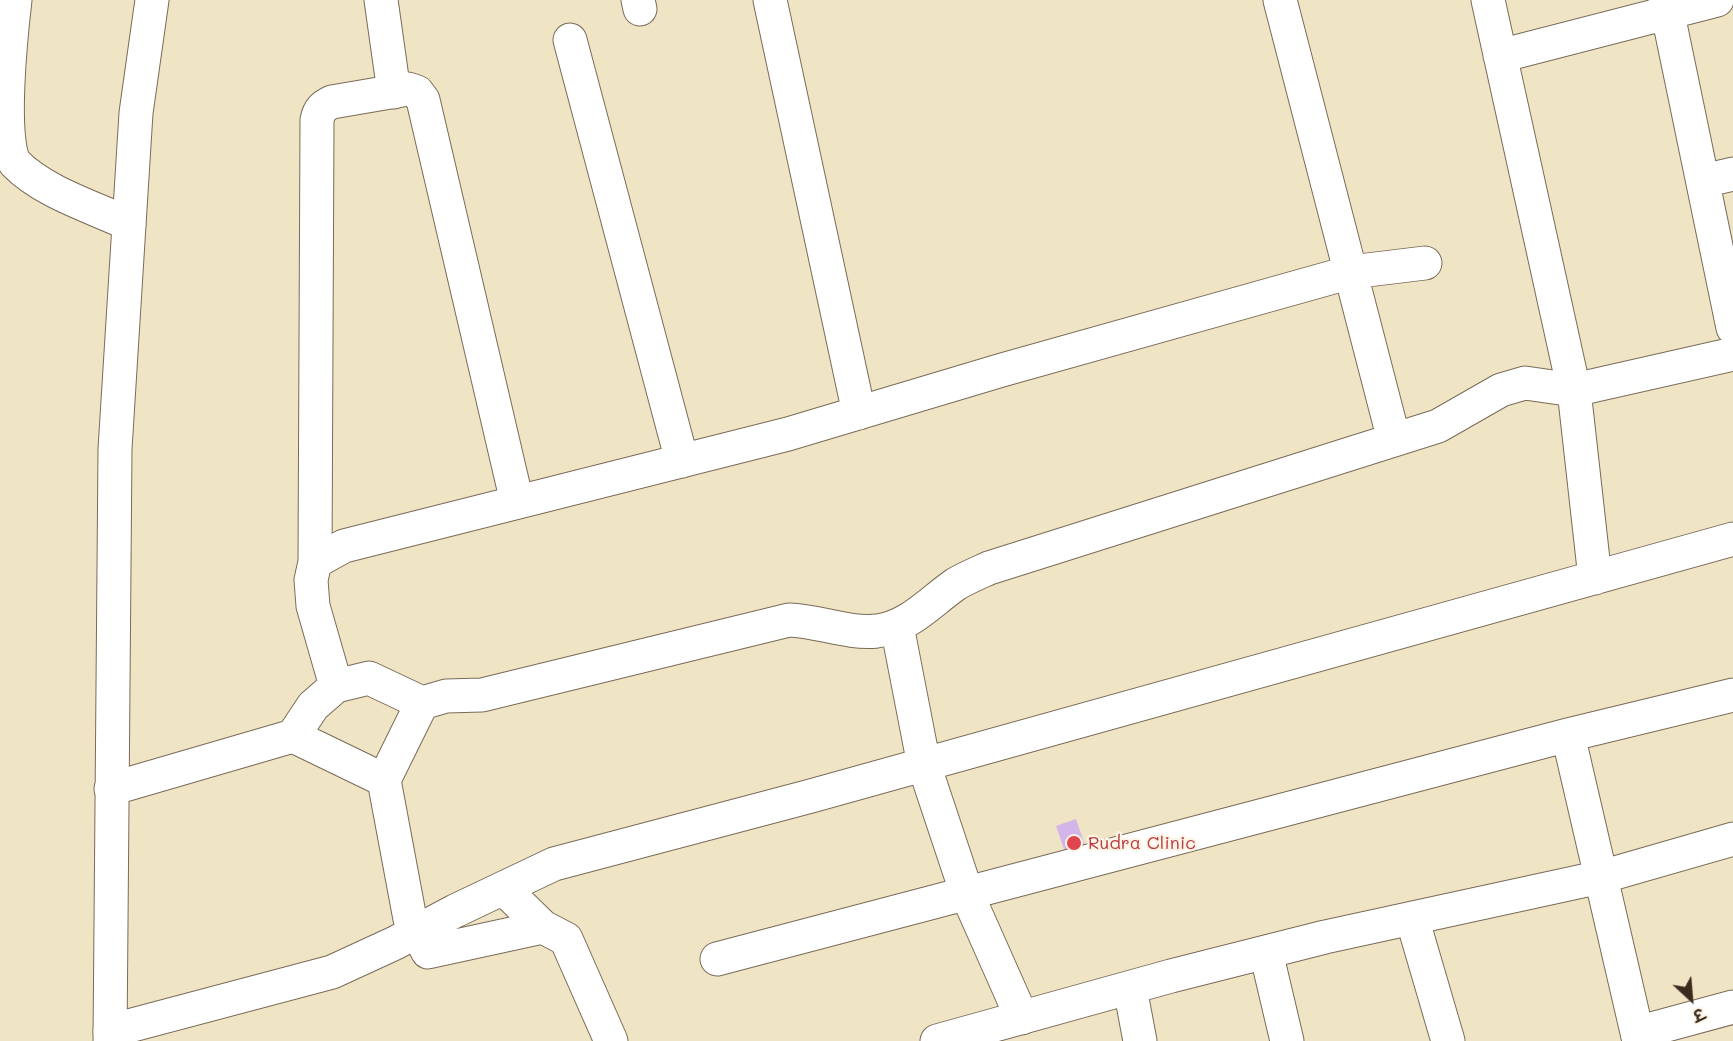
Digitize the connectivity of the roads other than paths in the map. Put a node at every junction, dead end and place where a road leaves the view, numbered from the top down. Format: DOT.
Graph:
graph roads {
  1 [pos="15,0"];
  2 [pos="152,0"];
  3 [pos="381,0"];
  4 [pos="770,0"];
  5 [pos="1280,0"];
  6 [pos="1488,0"];
  7 [pos="1717,0"];
  8 [pos="1667,6"];
  9 [pos="570,40"];
  10 [pos="1500,56"];
  11 [pos="394,92"];
  12 [pos="1718,177"];
  13 [pos="129,224"];
  14 [pos="1425,263"];
  15 [pos="1351,272"];
  16 [pos="1733,328"];
  17 [pos="1733,354"];
  18 [pos="1574,390"];
  19 [pos="859,413"];
  20 [pos="1394,440"];
  21 [pos="682,461"];
  22 [pos="516,502"];
  23 [pos="1733,540"];
  24 [pos="315,562"];
  25 [pos="1595,578"];
  26 [pos="897,626"];
  27 [pos="336,686"];
  28 [pos="1733,695"];
  29 [pos="422,703"];
  30 [pos="1568,735"];
  31 [pos="293,736"];
  32 [pos="924,765"];
  33 [pos="384,780"];
  34 [pos="111,789"];
  35 [pos="1733,839"];
  36 [pos="1601,877"];
  37 [pos="502,888"];
  38 [pos="967,894"];
  39 [pos="1412,918"];
  40 [pos="543,927"];
  41 [pos="417,931"];
  42 [pos="1266,952"];
  43 [pos="717,959"];
  44 [pos="1130,988"];
  45 [pos="1733,1007"];
  46 [pos="1022,1018"];
  47 [pos="110,1036"];
  48 [pos="976,1036"];
  49 [pos="1638,1037"];
  50 [pos="611,1041"];
  51 [pos="937,1041"];
  52 [pos="1140,1041"];
  53 [pos="1287,1041"];
  54 [pos="1448,1041"];
  1 -- 13 [label="street"];
  2 -- 13 [label="street"];
  3 -- 11 [label="street"];
  4 -- 19 [label="street"];
  5 -- 15 [label="street"];
  6 -- 10 [label="street"];
  7 -- 8 [label="street"];
  8 -- 10 [label="street"];
  8 -- 12 [label="street"];
  9 -- 21 [label="street"];
  10 -- 18 [label="street"];
  11 -- 22 [label="street"];
  11 -- 24 [label="street"];
  12 -- 16 [label="street"];
  13 -- 34 [label="street"];
  14 -- 15 [label="street"];
  15 -- 19 [label="street"];
  15 -- 20 [label="street"];
  17 -- 18 [label="street"];
  18 -- 20 [label="street"];
  18 -- 25 [label="street"];
  19 -- 21 [label="street"];
  20 -- 26 [label="street"];
  21 -- 22 [label="street"];
  22 -- 24 [label="street"];
  23 -- 25 [label="street"];
  24 -- 27 [label="street"];
  25 -- 32 [label="street"];
  26 -- 29 [label="street"];
  26 -- 32 [label="street"];
  27 -- 29 [label="street"];
  27 -- 31 [label="street"];
  28 -- 30 [label="street"];
  29 -- 33 [label="street"];
  30 -- 36 [label="street"];
  30 -- 38 [label="street"];
  31 -- 33 [label="street"];
  31 -- 34 [label="street"];
  32 -- 37 [label="street"];
  32 -- 38 [label="street"];
  33 -- 41 [label="street"];
  34 -- 47 [label="street"];
  35 -- 36 [label="street"];
  36 -- 39 [label="street"];
  36 -- 49 [label="street"];
  37 -- 40 [label="street"];
  37 -- 41 [label="street"];
  38 -- 43 [label="street"];
  38 -- 46 [label="street"];
  39 -- 42 [label="street"];
  39 -- 54 [label="street"];
  40 -- 41 [label="street"];
  40 -- 50 [label="street"];
  41 -- 47 [label="street"];
  42 -- 44 [label="street"];
  42 -- 53 [label="street"];
  44 -- 46 [label="street"];
  44 -- 52 [label="street"];
  45 -- 49 [label="street"];
  46 -- 48 [label="street"];
  48 -- 51 [label="street"];
}
